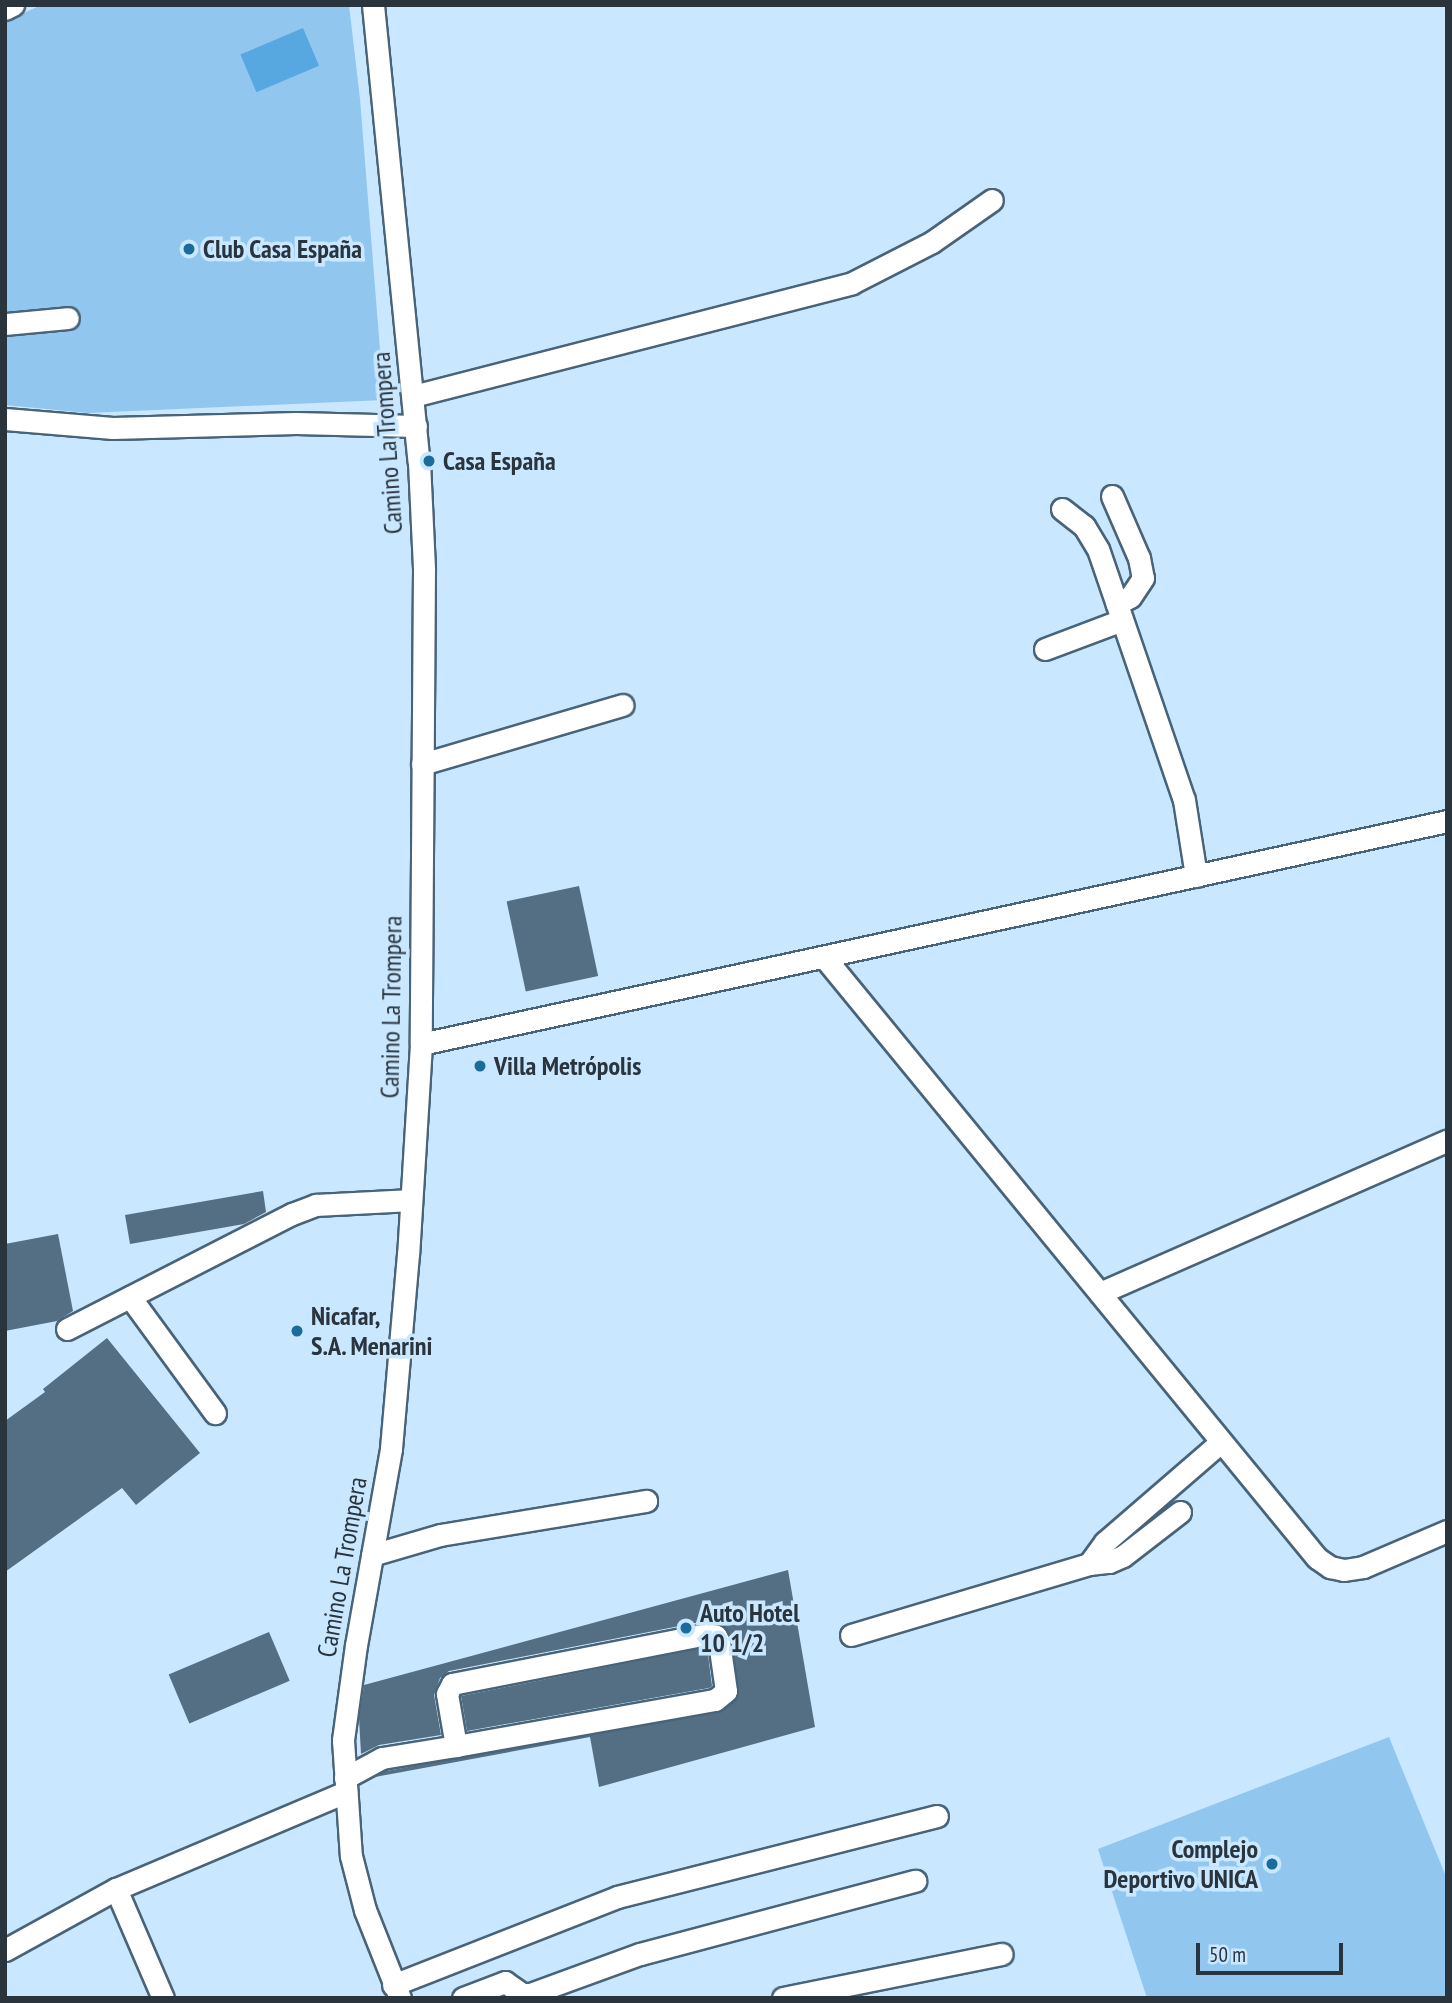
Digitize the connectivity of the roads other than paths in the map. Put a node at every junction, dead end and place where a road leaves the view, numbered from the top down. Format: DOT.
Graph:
graph roads {
  1 [pos="13,5"];
  2 [pos="373,5"];
  3 [pos="5,9"];
  4 [pos="992,200"];
  5 [pos="68,318"];
  6 [pos="5,324"];
  7 [pos="413,396"];
  8 [pos="5,419"];
  9 [pos="416,426"];
  10 [pos="1112,496"];
  11 [pos="1062,509"];
  12 [pos="1119,612"];
  13 [pos="1045,649"];
  14 [pos="623,705"];
  15 [pos="422,764"];
  16 [pos="1447,821"];
  17 [pos="1196,876"];
  18 [pos="824,957"];
  19 [pos="421,1044"];
  20 [pos="1447,1140"];
  21 [pos="411,1200"];
  22 [pos="1100,1293"];
  23 [pos="130,1297"];
  24 [pos="67,1329"];
  25 [pos="215,1413"];
  26 [pos="1221,1442"];
  27 [pos="646,1501"];
  28 [pos="1180,1512"];
  29 [pos="1447,1531"];
  30 [pos="372,1555"];
  31 [pos="1089,1564"];
  32 [pos="851,1635"];
  33 [pos="456,1746"];
  34 [pos="345,1785"];
  35 [pos="937,1816"];
  36 [pos="915,1881"];
  37 [pos="116,1889"];
  38 [pos="5,1950"];
  39 [pos="1002,1954"];
  40 [pos="397,1991"];
  41 [pos="163,1998"];
  42 [pos="463,1998"];
  43 [pos="783,1998"];
  1 -- 3 [label="street"];
  2 -- 7 [label="street, Camino La Trompera"];
  4 -- 7 [label="street"];
  5 -- 6 [label="street"];
  7 -- 9 [label="street, Camino La Trompera"];
  8 -- 9 [label="street"];
  9 -- 15 [label="street, Camino La Trompera"];
  10 -- 12 [label="street"];
  11 -- 12 [label="street"];
  12 -- 13 [label="street"];
  12 -- 17 [label="street"];
  14 -- 15 [label="street"];
  15 -- 19 [label="street, Camino La Trompera"];
  16 -- 17 [label="street"];
  17 -- 18 [label="street"];
  18 -- 19 [label="street"];
  18 -- 22 [label="street"];
  19 -- 21 [label="street, Camino La Trompera"];
  20 -- 22 [label="street"];
  21 -- 23 [label="street"];
  21 -- 30 [label="street, Camino La Trompera"];
  22 -- 26 [label="street"];
  23 -- 24 [label="street"];
  23 -- 25 [label="street"];
  26 -- 29 [label="street"];
  26 -- 31 [label="street"];
  27 -- 30 [label="street"];
  28 -- 31 [label="street"];
  30 -- 34 [label="street, Camino La Trompera"];
  31 -- 32 [label="street"];
  33 -- 33 [label="street"];
  33 -- 34 [label="street"];
  34 -- 37 [label="street"];
  34 -- 40 [label="street, Camino La Trompera"];
  35 -- 40 [label="street"];
  36 -- 42 [label="street"];
  37 -- 38 [label="street"];
  37 -- 41 [label="street"];
  39 -- 43 [label="street"];
}
